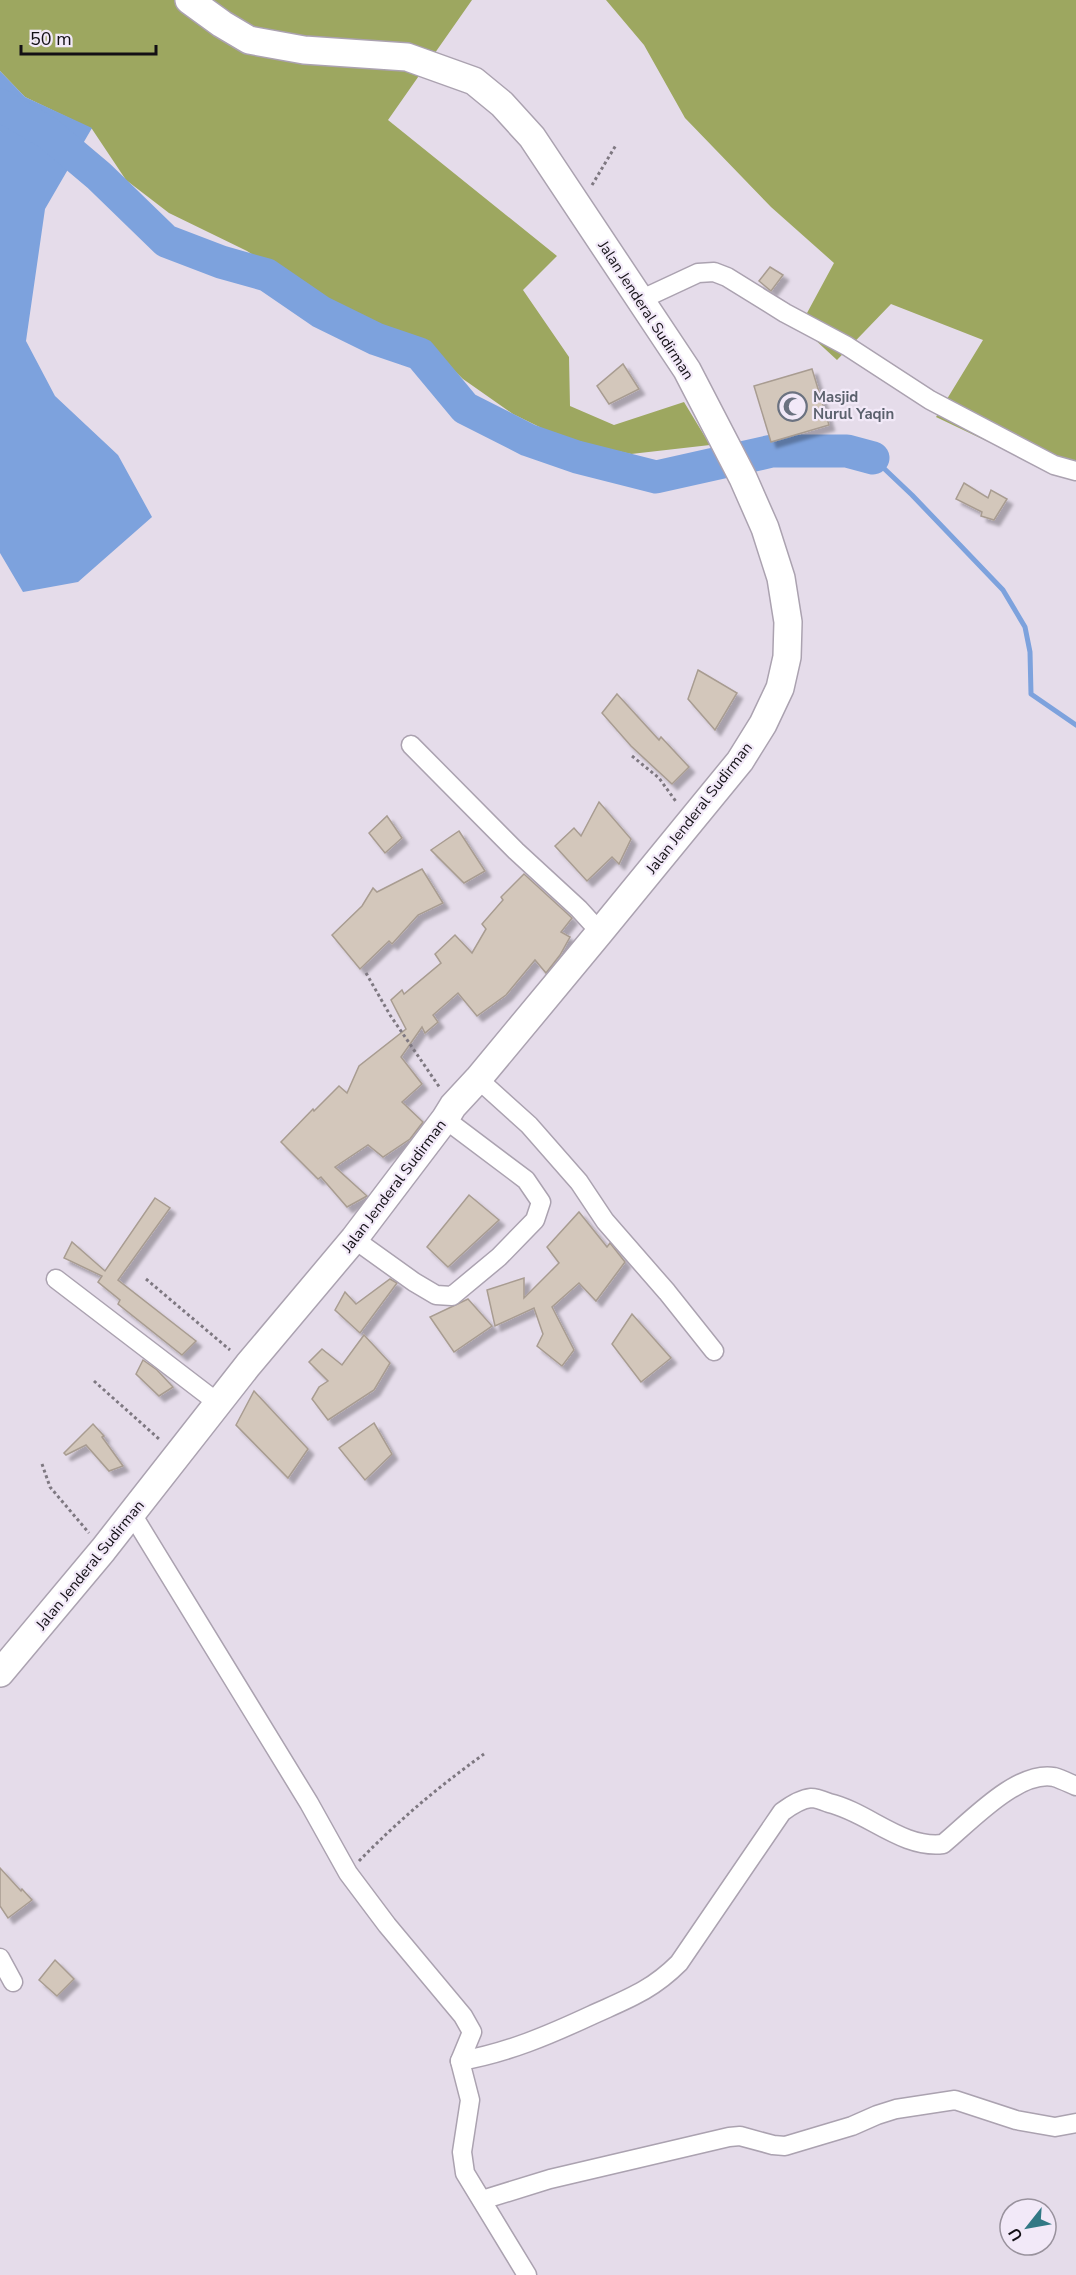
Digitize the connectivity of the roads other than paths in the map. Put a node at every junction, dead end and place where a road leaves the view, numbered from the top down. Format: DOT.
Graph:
graph roads {
  1 [pos="189,0"];
  2 [pos="640,300"];
  3 [pos="1076,471"];
  4 [pos="411,745"];
  5 [pos="600,932"];
  6 [pos="478,1079"];
  7 [pos="449,1113"];
  8 [pos="354,1239"];
  9 [pos="56,1279"];
  10 [pos="714,1351"];
  11 [pos="218,1403"];
  12 [pos="132,1514"];
  13 [pos="0,1673"];
  14 [pos="1076,1786"];
  15 [pos="0,1958"];
  16 [pos="13,1982"];
  17 [pos="460,2061"];
  18 [pos="1076,2123"];
  19 [pos="482,2200"];
  20 [pos="527,2275"];
  1 -- 2 [label="highway, Jalan Jenderal Sudirman"];
  2 -- 3 [label="street"];
  2 -- 5 [label="highway, Jalan Jenderal Sudirman"];
  4 -- 5 [label="street"];
  5 -- 6 [label="highway, Jalan Jenderal Sudirman"];
  6 -- 7 [label="highway, Jalan Jenderal Sudirman"];
  6 -- 10 [label="street"];
  7 -- 8 [label="highway, Jalan Jenderal Sudirman"];
  7 -- 8 [label="street"];
  8 -- 11 [label="highway, Jalan Jenderal Sudirman"];
  9 -- 11 [label="street"];
  11 -- 12 [label="highway, Jalan Jenderal Sudirman"];
  12 -- 13 [label="highway, Jalan Jenderal Sudirman"];
  12 -- 17 [label="street"];
  14 -- 17 [label="street"];
  15 -- 16 [label="street"];
  17 -- 19 [label="street"];
  18 -- 19 [label="street"];
  19 -- 20 [label="street"];
}
